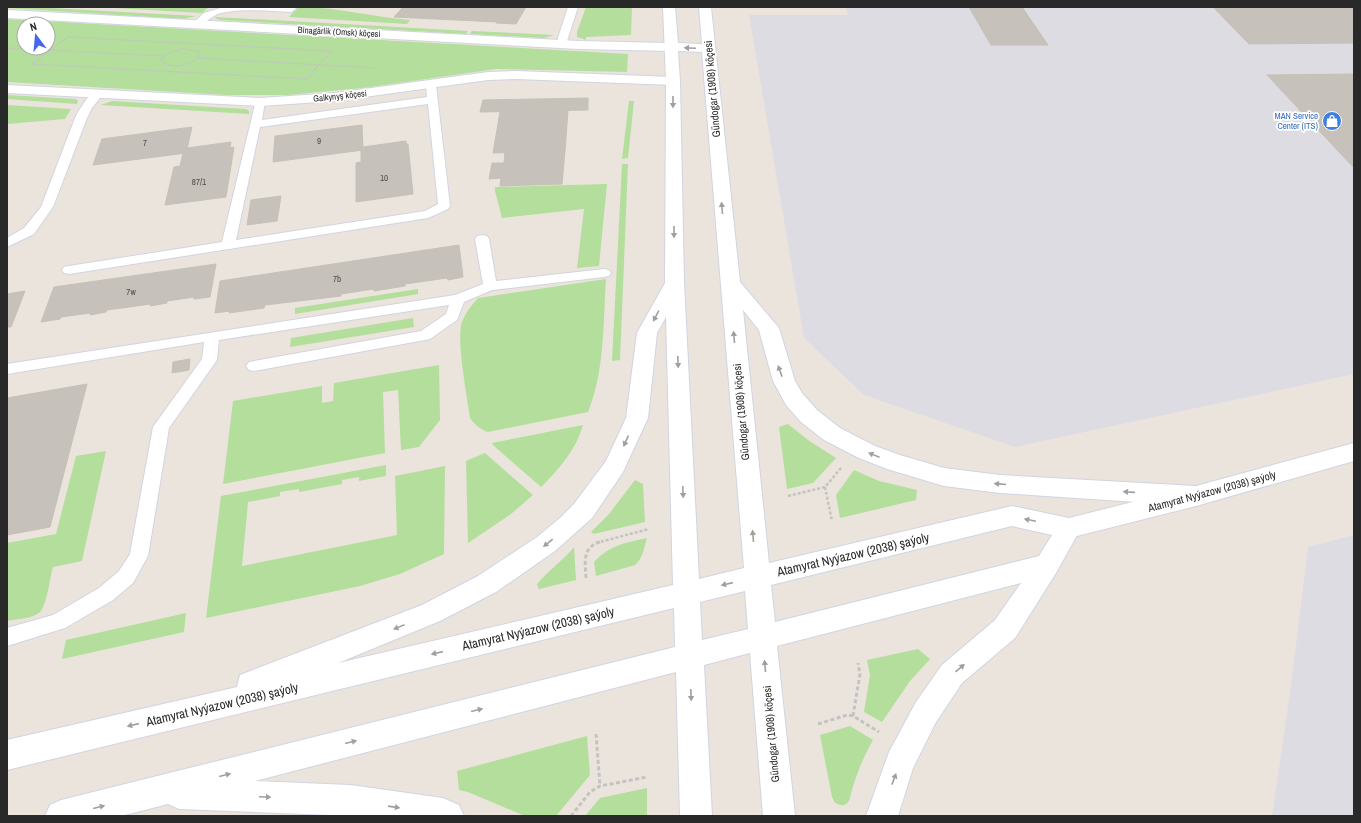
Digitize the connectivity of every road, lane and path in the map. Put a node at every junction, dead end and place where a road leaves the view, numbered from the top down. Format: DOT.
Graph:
graph roads {
  1 [pos="573,7"];
  2 [pos="669,7"];
  3 [pos="705,7"];
  4 [pos="291,9"];
  5 [pos="7,14"];
  6 [pos="197,24"];
  7 [pos="560,44"];
  8 [pos="56,46"];
  9 [pos="671,47"];
  10 [pos="709,48"];
  11 [pos="56,50"];
  12 [pos="42,56"];
  13 [pos="164,56"];
  14 [pos="198,58"];
  15 [pos="172,65"];
  16 [pos="319,65"];
  17 [pos="381,68"];
  18 [pos="166,71"];
  19 [pos="673,81"];
  20 [pos="431,85"];
  21 [pos="7,89"];
  22 [pos="98,94"];
  23 [pos="432,100"];
  24 [pos="260,102"];
  25 [pos="255,124"];
  26 [pos="482,239"];
  27 [pos="7,243"];
  28 [pos="228,245"];
  29 [pos="69,270"];
  30 [pos="604,273"];
  31 [pos="674,282"];
  32 [pos="729,282"];
  33 [pos="490,286"];
  34 [pos="458,299"];
  35 [pos="212,336"];
  36 [pos="254,366"];
  37 [pos="7,369"];
  38 [pos="1354,452"];
  39 [pos="845,463"];
  40 [pos="825,487"];
  41 [pos="788,496"];
  42 [pos="1196,496"];
  43 [pos="832,521"];
  44 [pos="1068,528"];
  45 [pos="649,529"];
  46 [pos="1046,565"];
  47 [pos="756,577"];
  48 [pos="586,578"];
  49 [pos="687,593"];
  50 [pos="7,637"];
  51 [pos="762,637"];
  52 [pos="690,656"];
  53 [pos="858,663"];
  54 [pos="175,715"];
  55 [pos="853,716"];
  56 [pos="818,724"];
  57 [pos="879,732"];
  58 [pos="596,734"];
  59 [pos="7,755"];
  60 [pos="647,776"];
  61 [pos="600,786"];
  62 [pos="156,793"];
  63 [pos="61,816"];
  64 [pos="448,816"];
  65 [pos="571,816"];
  66 [pos="696,816"];
  67 [pos="779,816"];
  68 [pos="882,816"];
  1 -- 7 [label="lane"];
  2 -- 9 [label="main road"];
  3 -- 10 [label="main road, Gündogar (1908) köçesi"];
  4 -- 6 [label="lane"];
  5 -- 6 [label="main road, Binagärlik (Omsk) köçesi"];
  6 -- 7 [label="main road, Binagärlik (Omsk) köçesi"];
  7 -- 9 [label="main road, Binagärlik (Omsk) köçesi"];
  8 -- 16 [label="path"];
  10 -- 9 [label="main road, Binagärlik (Omsk) köçesi, one-way"];
  9 -- 19 [label="main road"];
  32 -- 10 [label="main road, Gündogar (1908) köçesi, one-way"];
  11 -- 13 [label="path"];
  12 -- 18 [label="path"];
  13 -- 14 [label="path"];
  13 -- 15 [label="path"];
  14 -- 15 [label="path"];
  14 -- 16 [label="path"];
  15 -- 18 [label="path"];
  16 -- 17 [label="path"];
  16 -- 18 [label="path"];
  19 -- 20 [label="main road, Galkynyş köçesi"];
  19 -- 31 [label="main road, one-way"];
  20 -- 23 [label="lane"];
  20 -- 24 [label="main road, Galkynyş köçesi"];
  21 -- 22 [label="main road, Galkynyş köçesi"];
  22 -- 24 [label="main road, Galkynyş köçesi"];
  22 -- 27 [label="lane"];
  23 -- 25 [label="lane"];
  23 -- 28 [label="lane"];
  24 -- 25 [label="lane"];
  25 -- 28 [label="lane"];
  26 -- 33 [label="lane"];
  28 -- 29 [label="lane"];
  30 -- 33 [label="lane"];
  31 -- 49 [label="main road, one-way"];
  31 -- 54 [label="main road, one-way"];
  42 -- 32 [label="main road, one-way"];
  47 -- 32 [label="main road, Gündogar (1908) köçesi, one-way"];
  33 -- 34 [label="lane"];
  34 -- 35 [label="lane"];
  34 -- 36 [label="lane"];
  35 -- 37 [label="lane"];
  35 -- 50 [label="lane"];
  38 -- 42 [label="main road, Atamyrat Nyýazow (2038) şaýoly"];
  39 -- 40 [label="path"];
  40 -- 41 [label="path"];
  40 -- 43 [label="path"];
  42 -- 44 [label="main road, Atamyrat Nyýazow (2038) şaýoly"];
  44 -- 46 [label="main road"];
  44 -- 47 [label="main road, Atamyrat Nyýazow (2038) şaýoly, one-way"];
  45 -- 48 [label="path"];
  46 -- 51 [label="main road"];
  68 -- 46 [label="main road, one-way"];
  47 -- 49 [label="main road, Atamyrat Nyýazow (2038) şaýoly, one-way"];
  47 -- 51 [label="main road, Gündogar (1908) köçesi"];
  49 -- 52 [label="main road"];
  49 -- 54 [label="main road, Atamyrat Nyýazow (2038) şaýoly, one-way"];
  51 -- 52 [label="main road"];
  67 -- 51 [label="main road, Gündogar (1908) köçesi, one-way"];
  62 -- 52 [label="main road, one-way"];
  52 -- 66 [label="main road, one-way"];
  53 -- 55 [label="path"];
  54 -- 59 [label="main road, Atamyrat Nyýazow (2038) şaýoly, one-way"];
  55 -- 56 [label="path"];
  55 -- 57 [label="path"];
  58 -- 61 [label="path"];
  60 -- 61 [label="path"];
  61 -- 65 [label="path"];
  63 -- 62 [label="main road, one-way"];
  62 -- 64 [label="main road, one-way"];
}
